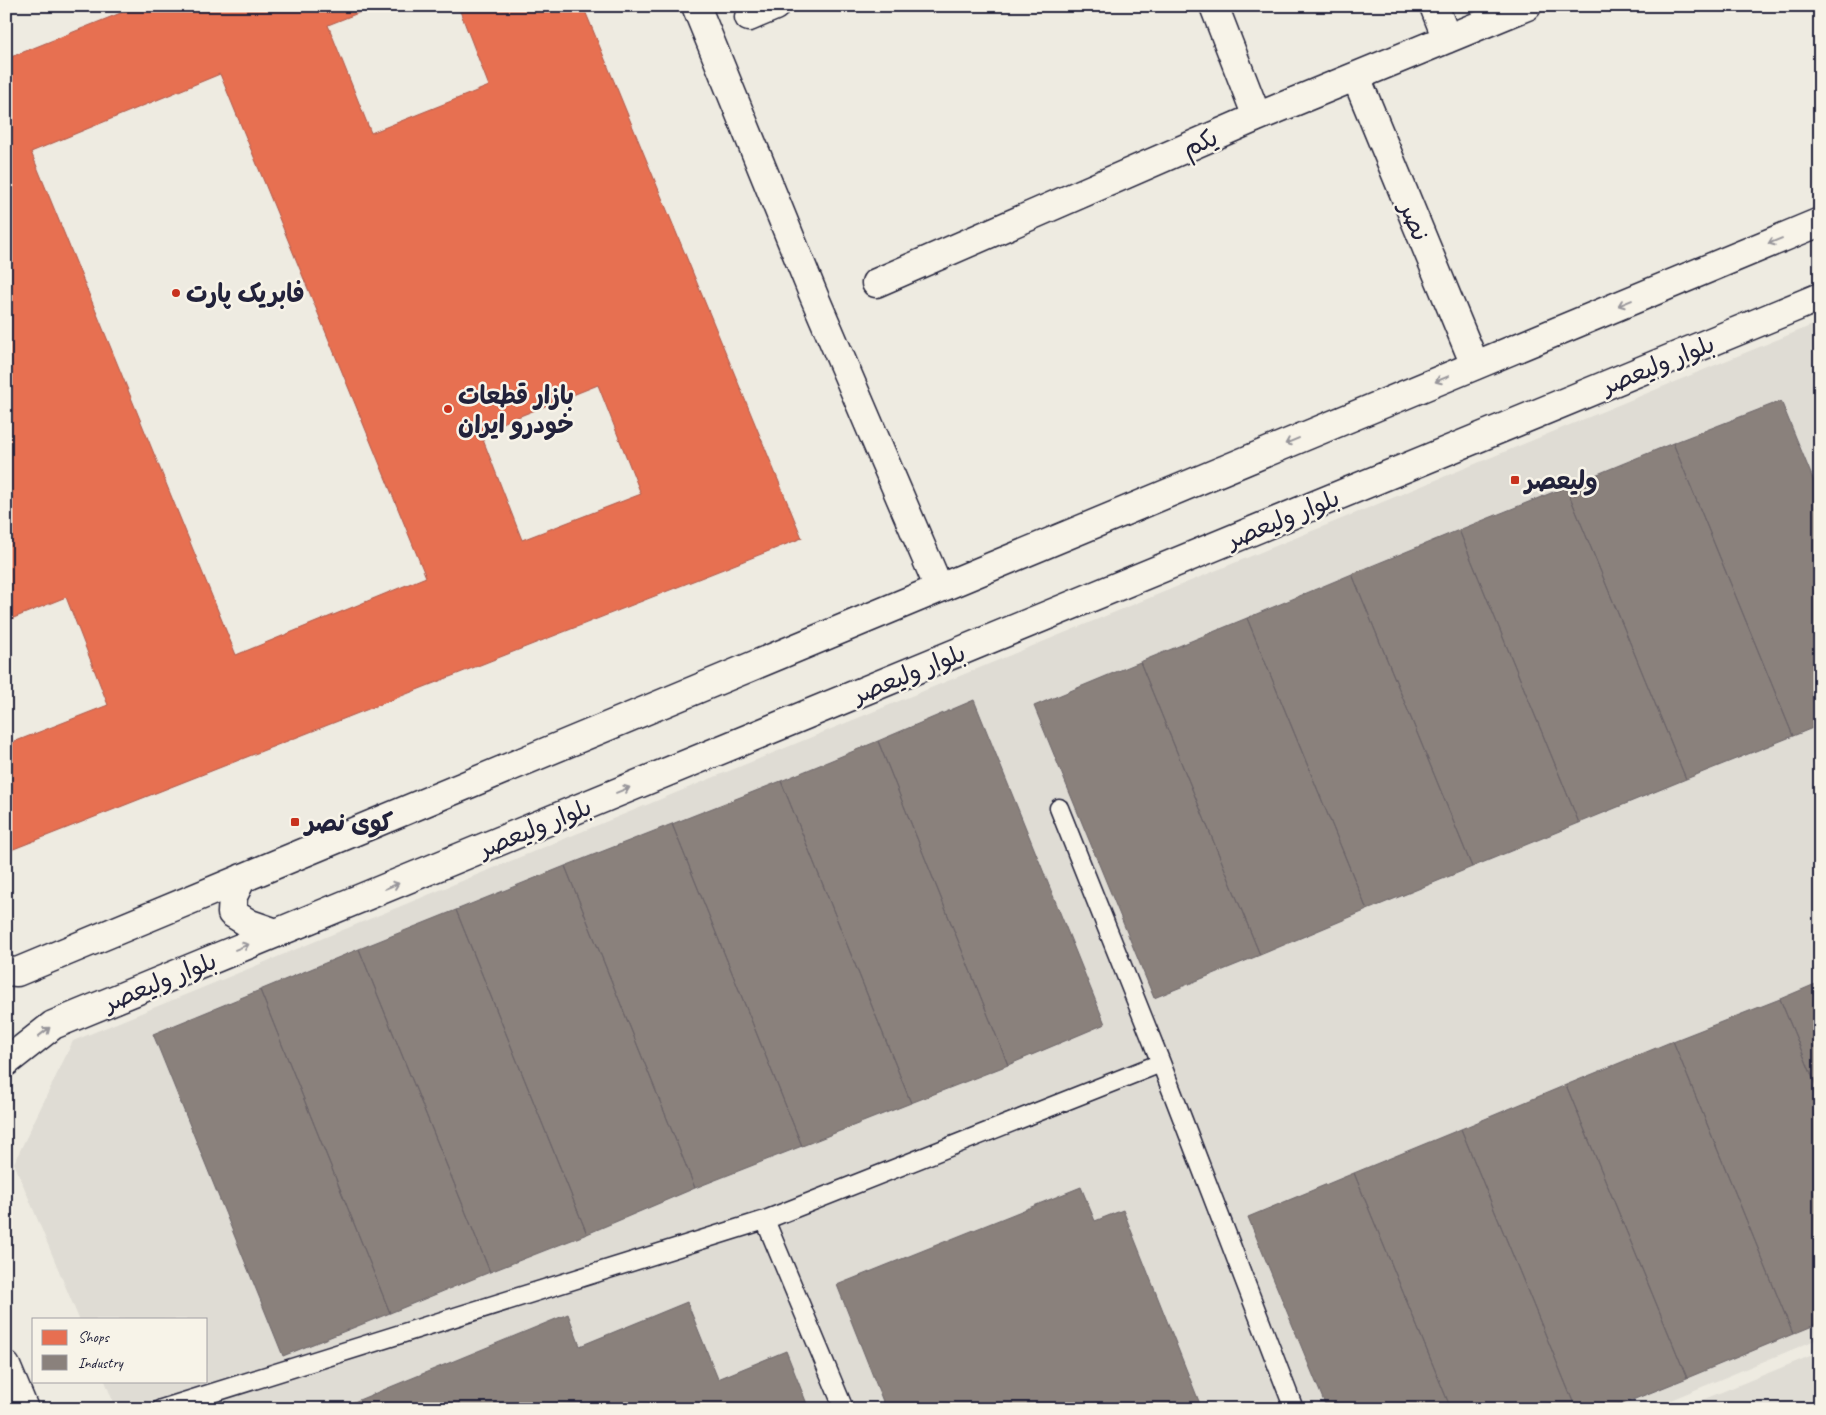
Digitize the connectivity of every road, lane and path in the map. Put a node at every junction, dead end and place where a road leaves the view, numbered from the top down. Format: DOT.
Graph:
graph roads {
  1 [pos="696,6"];
  2 [pos="775,6"];
  3 [pos="1214,6"];
  4 [pos="1434,6"];
  5 [pos="1527,6"];
  6 [pos="749,17"];
  7 [pos="1447,39"];
  8 [pos="1356,77"];
  9 [pos="1257,117"];
  10 [pos="1820,222"];
  11 [pos="876,282"];
  12 [pos="1820,297"];
  13 [pos="1475,365"];
  14 [pos="939,588"];
  15 [pos="1059,808"];
  16 [pos="242,878"];
  17 [pos="276,933"];
  18 [pos="6,971"];
  19 [pos="6,1062"];
  20 [pos="1161,1063"];
  21 [pos="765,1220"];
  22 [pos="6,1366"];
  23 [pos="24,1409"];
  24 [pos="161,1409"];
  25 [pos="844,1409"];
  26 [pos="1294,1409"];
  1 -- 14 [label="main road"];
  2 -- 6 [label="main road"];
  3 -- 9 [label="main road"];
  4 -- 7 [label="main road"];
  5 -- 7 [label="main road, یکم"];
  7 -- 8 [label="main road, یکم"];
  8 -- 9 [label="main road, یکم"];
  8 -- 13 [label="main road, نصر"];
  9 -- 11 [label="main road, یکم"];
  10 -- 13 [label="main road, one-way"];
  17 -- 12 [label="main road, بلوار ولیعصر, one-way"];
  13 -- 14 [label="main road, one-way"];
  14 -- 16 [label="main road"];
  15 -- 20 [label="lane"];
  16 -- 17 [label="main road"];
  16 -- 18 [label="main road"];
  19 -- 17 [label="main road, بلوار ولیعصر, one-way"];
  20 -- 21 [label="lane"];
  20 -- 26 [label="lane"];
  21 -- 24 [label="lane"];
  21 -- 25 [label="lane"];
  22 -- 23 [label="main road"];
}
